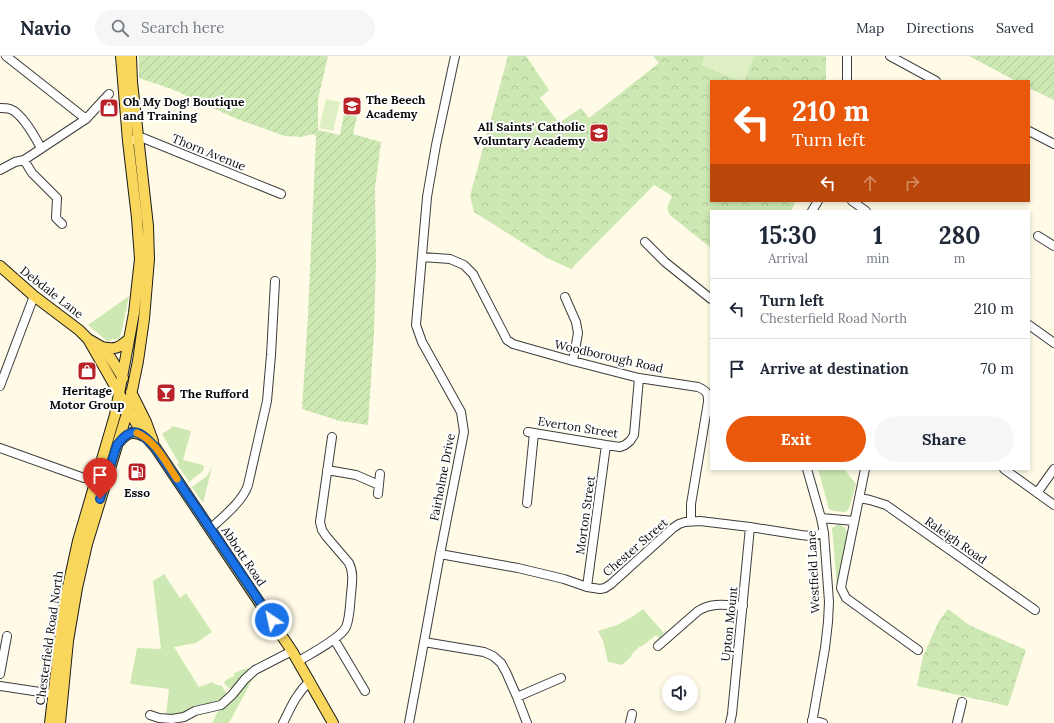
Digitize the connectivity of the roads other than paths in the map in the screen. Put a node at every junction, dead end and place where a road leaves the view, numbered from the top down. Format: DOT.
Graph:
graph roads {
  1 [pos="6,56"];
  2 [pos="121,56"];
  3 [pos="131,56"];
  4 [pos="456,56"];
  5 [pos="847,56"];
  6 [pos="890,56"];
  7 [pos="847,80"];
  8 [pos="934,80"];
  9 [pos="110,94"];
  10 [pos="0,108"];
  11 [pos="86,119"];
  12 [pos="1030,132"];
  13 [pos="133,139"];
  14 [pos="1054,144"];
  15 [pos="41,148"];
  16 [pos="24,160"];
  17 [pos="0,170"];
  18 [pos="281,194"];
  19 [pos="853,202"];
  20 [pos="865,210"];
  21 [pos="62,224"];
  22 [pos="1038,236"];
  23 [pos="645,242"];
  24 [pos="1054,246"];
  25 [pos="422,257"];
  26 [pos="0,266"];
  27 [pos="275,281"];
  28 [pos="34,296"];
  29 [pos="565,297"];
  30 [pos="710,298"];
  31 [pos="1030,326"];
  32 [pos="88,339"];
  33 [pos="129,339"];
  34 [pos="1054,343"];
  35 [pos="102,347"];
  36 [pos="573,361"];
  37 [pos="122,376"];
  38 [pos="639,378"];
  39 [pos="0,386"];
  40 [pos="131,393"];
  41 [pos="119,394"];
  42 [pos="128,410"];
  43 [pos="146,437"];
  44 [pos="332,437"];
  45 [pos="117,445"];
  46 [pos="606,446"];
  47 [pos="155,447"];
  48 [pos="0,448"];
  49 [pos="1054,469"];
  50 [pos="327,470"];
  51 [pos="807,470"];
  52 [pos="865,470"];
  53 [pos="1005,470"];
  54 [pos="380,474"];
  55 [pos="84,478"];
  56 [pos="379,485"];
  57 [pos="1037,493"];
  58 [pos="378,494"];
  59 [pos="860,498"];
  60 [pos="527,503"];
  61 [pos="1054,505"];
  62 [pos="821,518"];
  63 [pos="691,521"];
  64 [pos="854,521"];
  65 [pos="750,527"];
  66 [pos="210,529"];
  67 [pos="824,533"];
  68 [pos="440,554"];
  69 [pos="587,587"];
  70 [pos="742,606"];
  71 [pos="1035,610"];
  72 [pos="7,636"];
  73 [pos="334,639"];
  74 [pos="424,642"];
  75 [pos="658,646"];
  76 [pos="918,650"];
  77 [pos="292,651"];
  78 [pos="299,661"];
  79 [pos="0,674"];
  80 [pos="562,678"];
  81 [pos="310,681"];
  82 [pos="0,686"];
  83 [pos="365,692"];
  84 [pos="58,695"];
  85 [pos="517,697"];
  86 [pos="962,702"];
  87 [pos="632,714"];
  88 [pos="150,715"];
  89 [pos="812,722"];
  90 [pos="50,723"];
  91 [pos="60,723"];
  92 [pos="283,723"];
  93 [pos="333,723"];
  94 [pos="409,723"];
  95 [pos="527,723"];
  96 [pos="630,723"];
  97 [pos="730,723"];
  98 [pos="823,723"];
  99 [pos="957,723"];
  1 -- 11 [label="street"];
  2 -- 13 [label="main road"];
  3 -- 13 [label="main road"];
  4 -- 25 [label="street, Fairholme Drive"];
  5 -- 7 [label="street"];
  6 -- 8 [label="street"];
  9 -- 11 [label="street"];
  10 -- 15 [label="street"];
  11 -- 15 [label="street"];
  12 -- 14 [label="street"];
  13 -- 18 [label="street, Thorn Avenue"];
  13 -- 33 [label="main road, Chesterfield Road North"];
  13 -- 40 [label="main road, Chesterfield Road North"];
  15 -- 16 [label="street"];
  16 -- 17 [label="street"];
  16 -- 21 [label="street"];
  19 -- 20 [label="street"];
  22 -- 24 [label="street"];
  23 -- 30 [label="street"];
  25 -- 36 [label="street, Woodborough Road"];
  25 -- 68 [label="street, Fairholme Drive"];
  26 -- 28 [label="main road, Debdale Lane"];
  27 -- 66 [label="street"];
  28 -- 32 [label="main road, Debdale Lane"];
  28 -- 39 [label="street"];
  29 -- 36 [label="street"];
  31 -- 34 [label="street"];
  32 -- 35 [label="main road, Debdale Lane"];
  32 -- 41 [label="main road, Debdale Lane"];
  33 -- 35 [label="main road"];
  33 -- 37 [label="main road, Chesterfield Road North"];
  35 -- 37 [label="main road, Debdale Lane"];
  36 -- 38 [label="street, Woodborough Road"];
  37 -- 40 [label="main road, Debdale Lane"];
  37 -- 41 [label="main road, Chesterfield Road North"];
  38 -- 46 [label="street, Everton Street"];
  38 -- 63 [label="street, Woodborough Road"];
  40 -- 42 [label="main road, Chesterfield Road North"];
  40 -- 47 [label="main road, Abbott Road"];
  41 -- 42 [label="main road, Debdale Lane"];
  41 -- 84 [label="main road, Chesterfield Road North"];
  42 -- 43 [label="main road, Abbott Road"];
  42 -- 45 [label="main road, Chesterfield Road North"];
  43 -- 45 [label="main road"];
  43 -- 47 [label="main road, Abbott Road"];
  44 -- 50 [label="street"];
  45 -- 84 [label="main road, Chesterfield Road North"];
  46 -- 60 [label="street, Everton Street"];
  46 -- 69 [label="street, Morton Street"];
  47 -- 66 [label="main road, Abbott Road"];
  48 -- 55 [label="street"];
  49 -- 57 [label="street"];
  50 -- 56 [label="street"];
  50 -- 73 [label="street"];
  51 -- 62 [label="street, Westfield Lane"];
  52 -- 59 [label="street"];
  53 -- 57 [label="street"];
  54 -- 56 [label="street"];
  56 -- 58 [label="street"];
  57 -- 61 [label="street"];
  59 -- 64 [label="street"];
  59 -- 71 [label="street, Raleigh Road"];
  62 -- 64 [label="street"];
  62 -- 67 [label="street, Westfield Lane"];
  63 -- 65 [label="street, Chester Street"];
  63 -- 69 [label="street, Chester Street"];
  64 -- 76 [label="street"];
  65 -- 67 [label="street, Chester Street"];
  65 -- 70 [label="street, Upton Mount"];
  66 -- 77 [label="main road, Abbott Road"];
  67 -- 89 [label="street, Westfield Lane"];
  68 -- 69 [label="street, Chester Street"];
  68 -- 74 [label="street, Fairholme Drive"];
  70 -- 75 [label="street"];
  70 -- 97 [label="street, Upton Mount"];
  72 -- 79 [label="street"];
  73 -- 78 [label="street"];
  73 -- 83 [label="street"];
  74 -- 85 [label="street"];
  74 -- 94 [label="street, Fairholme Drive"];
  77 -- 78 [label="main road, Abbott Road"];
  77 -- 88 [label="street"];
  78 -- 81 [label="main road, Abbott Road"];
  80 -- 85 [label="street"];
  81 -- 92 [label="street"];
  81 -- 93 [label="main road, Abbott Road"];
  82 -- 84 [label="street"];
  84 -- 90 [label="main road, Chesterfield Road North"];
  84 -- 91 [label="main road, Chesterfield Road North"];
  85 -- 95 [label="street"];
  86 -- 99 [label="street"];
  87 -- 96 [label="street"];
  89 -- 98 [label="street"];
}
